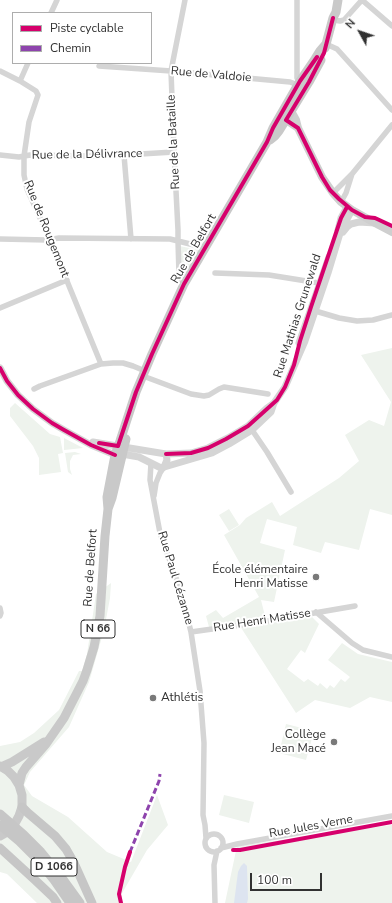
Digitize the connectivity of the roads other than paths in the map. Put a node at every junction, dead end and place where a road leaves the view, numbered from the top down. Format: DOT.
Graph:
graph roads {
  1 [pos="57,0"];
  2 [pos="185,0"];
  3 [pos="298,0"];
  4 [pos="333,0"];
  5 [pos="338,0"];
  6 [pos="362,0"];
  7 [pos="51,12"];
  8 [pos="333,19"];
  9 [pos="392,26"];
  10 [pos="326,44"];
  11 [pos="298,62"];
  12 [pos="28,64"];
  13 [pos="99,66"];
  14 [pos="0,71"];
  15 [pos="171,71"];
  16 [pos="307,71"];
  17 [pos="20,81"];
  18 [pos="302,83"];
  19 [pos="392,110"];
  20 [pos="287,114"];
  21 [pos="392,125"];
  22 [pos="174,152"];
  23 [pos="0,155"];
  24 [pos="124,155"];
  25 [pos="24,156"];
  26 [pos="352,174"];
  27 [pos="333,193"];
  28 [pos="347,206"];
  29 [pos="375,223"];
  30 [pos="392,232"];
  31 [pos="340,238"];
  32 [pos="50,239"];
  33 [pos="131,239"];
  34 [pos="0,240"];
  35 [pos="178,241"];
  36 [pos="206,248"];
  37 [pos="215,273"];
  38 [pos="67,280"];
  39 [pos="319,283"];
  40 [pos="184,284"];
  41 [pos="0,308"];
  42 [pos="313,310"];
  43 [pos="392,315"];
  44 [pos="101,364"];
  45 [pos="0,368"];
  46 [pos="144,373"];
  47 [pos="34,390"];
  48 [pos="268,394"];
  49 [pos="250,428"];
  50 [pos="64,430"];
  51 [pos="127,435"];
  52 [pos="148,451"];
  53 [pos="119,453"];
  54 [pos="162,453"];
  55 [pos="151,463"];
  56 [pos="164,467"];
  57 [pos="291,492"];
  58 [pos="153,498"];
  59 [pos="355,606"];
  60 [pos="0,608"];
  61 [pos="316,612"];
  62 [pos="0,616"];
  63 [pos="191,632"];
  64 [pos="392,657"];
  65 [pos="50,738"];
  66 [pos="1,766"];
  67 [pos="18,785"];
  68 [pos="22,807"];
  69 [pos="0,814"];
  70 [pos="392,816"];
  71 [pos="0,825"];
  72 [pos="205,825"];
  73 [pos="216,834"];
  74 [pos="0,836"];
  75 [pos="22,838"];
  76 [pos="206,838"];
  77 [pos="222,840"];
  78 [pos="237,844"];
  79 [pos="0,848"];
  80 [pos="219,849"];
  81 [pos="209,850"];
  82 [pos="214,865"];
  83 [pos="57,903"];
  84 [pos="70,903"];
  85 [pos="80,903"];
  86 [pos="92,903"];
  87 [pos="215,903"];
  1 -- 7 [label="street"];
  2 -- 15 [label="street, Rue de la Bataille"];
  3 -- 11 [label="street"];
  4 -- 8 [label="main road"];
  5 -- 8 [label="main road"];
  6 -- 8 [label="street"];
  6 -- 9 [label="street"];
  8 -- 10 [label="main road"];
  10 -- 16 [label="main road, Rue de Belfort"];
  10 -- 18 [label="main road"];
  10 -- 19 [label="street"];
  11 -- 16 [label="street"];
  11 -- 18 [label="street"];
  12 -- 17 [label="street"];
  13 -- 15 [label="street, Rue de Valdoie"];
  14 -- 17 [label="street"];
  15 -- 18 [label="street, Rue de Valdoie"];
  15 -- 22 [label="street, Rue de la Bataille"];
  16 -- 18 [label="main road, Rue de Belfort / N 66"];
  17 -- 25 [label="street, Rue de Rougemont"];
  18 -- 20 [label="main road, Rue de Belfort / N 66"];
  20 -- 27 [label="main road"];
  20 -- 36 [label="main road, Rue de Belfort / N 66"];
  21 -- 26 [label="street"];
  22 -- 24 [label="street, Rue de la Délivrance"];
  22 -- 35 [label="street, Rue de la Bataille"];
  23 -- 25 [label="street, Rue de la Délivrance"];
  24 -- 25 [label="street, Rue de la Délivrance"];
  24 -- 33 [label="street"];
  25 -- 32 [label="street, Rue de Rougemont"];
  26 -- 27 [label="street"];
  26 -- 28 [label="street"];
  27 -- 28 [label="main road"];
  28 -- 29 [label="main road"];
  28 -- 31 [label="street, Rue Mathias Grunewald"];
  28 -- 39 [label="street, Rue Mathias Grunewald"];
  29 -- 30 [label="main road"];
  29 -- 31 [label="street, Rue Mathias Grunewald"];
  31 -- 42 [label="street, Rue Mathias Grunewald"];
  32 -- 33 [label="street"];
  32 -- 34 [label="street"];
  32 -- 38 [label="street, Rue de Rougemont"];
  33 -- 35 [label="street"];
  35 -- 36 [label="street"];
  35 -- 40 [label="street, Rue de la Bataille"];
  36 -- 40 [label="main road, Rue de Belfort / N 66"];
  37 -- 39 [label="street"];
  38 -- 41 [label="street"];
  38 -- 44 [label="street, Rue de Rougemont"];
  39 -- 42 [label="street, Rue Mathias Grunewald"];
  40 -- 46 [label="main road, Rue de Belfort / N 66"];
  42 -- 43 [label="street"];
  42 -- 49 [label="street, Rue Mathias Grunewald"];
  44 -- 46 [label="street"];
  44 -- 47 [label="street"];
  45 -- 50 [label="street"];
  46 -- 48 [label="street"];
  46 -- 51 [label="main road, Rue de Belfort / N 66"];
  46 -- 53 [label="main road, Rue de Belfort / N 66"];
  49 -- 54 [label="street, Rue Mathias Grunewald"];
  49 -- 56 [label="street, Rue Mathias Grunewald"];
  49 -- 57 [label="street"];
  50 -- 53 [label="street"];
  50 -- 53 [label="street"];
  51 -- 52 [label="street, Rue Mathias Grunewald"];
  51 -- 53 [label="main road, Rue de Belfort / N 66"];
  52 -- 53 [label="street, Rue Mathias Grunewald"];
  52 -- 54 [label="street, Rue Mathias Grunewald"];
  53 -- 55 [label="street"];
  53 -- 65 [label="main road, Rue de Belfort / N 66"];
  54 -- 55 [label="street"];
  54 -- 56 [label="street"];
  55 -- 56 [label="street"];
  55 -- 58 [label="street, Rue Paul Cézanne"];
  56 -- 58 [label="street, Rue Paul Cézanne"];
  58 -- 63 [label="street, Rue Paul Cézanne"];
  59 -- 61 [label="street"];
  60 -- 62 [label="street"];
  61 -- 63 [label="street, Rue Henri Matisse"];
  61 -- 64 [label="street, Rue Henri Matisse"];
  63 -- 72 [label="street, Rue Paul Cézanne"];
  65 -- 66 [label="main road, Rue de Belfort / N 66"];
  65 -- 67 [label="main road, Rue de Belfort / N 66"];
  66 -- 67 [label="main road"];
  67 -- 68 [label="main road"];
  68 -- 74 [label="main road"];
  68 -- 86 [label="highway"];
  69 -- 75 [label="highway, D 1066"];
  70 -- 78 [label="street, Rue Jules Verne"];
  71 -- 75 [label="highway, D 1066"];
  72 -- 73 [label="street"];
  72 -- 76 [label="street, Rue Paul Cézanne"];
  73 -- 76 [label="street"];
  73 -- 77 [label="street"];
  75 -- 84 [label="highway, D 1066"];
  75 -- 85 [label="highway, D 1066"];
  76 -- 81 [label="street"];
  77 -- 78 [label="street, Rue Jules Verne"];
  77 -- 80 [label="street"];
  78 -- 80 [label="street, Rue Jules Verne"];
  79 -- 83 [label="highway"];
  80 -- 81 [label="street"];
  80 -- 82 [label="street"];
  81 -- 82 [label="street"];
  82 -- 87 [label="street"];
}
